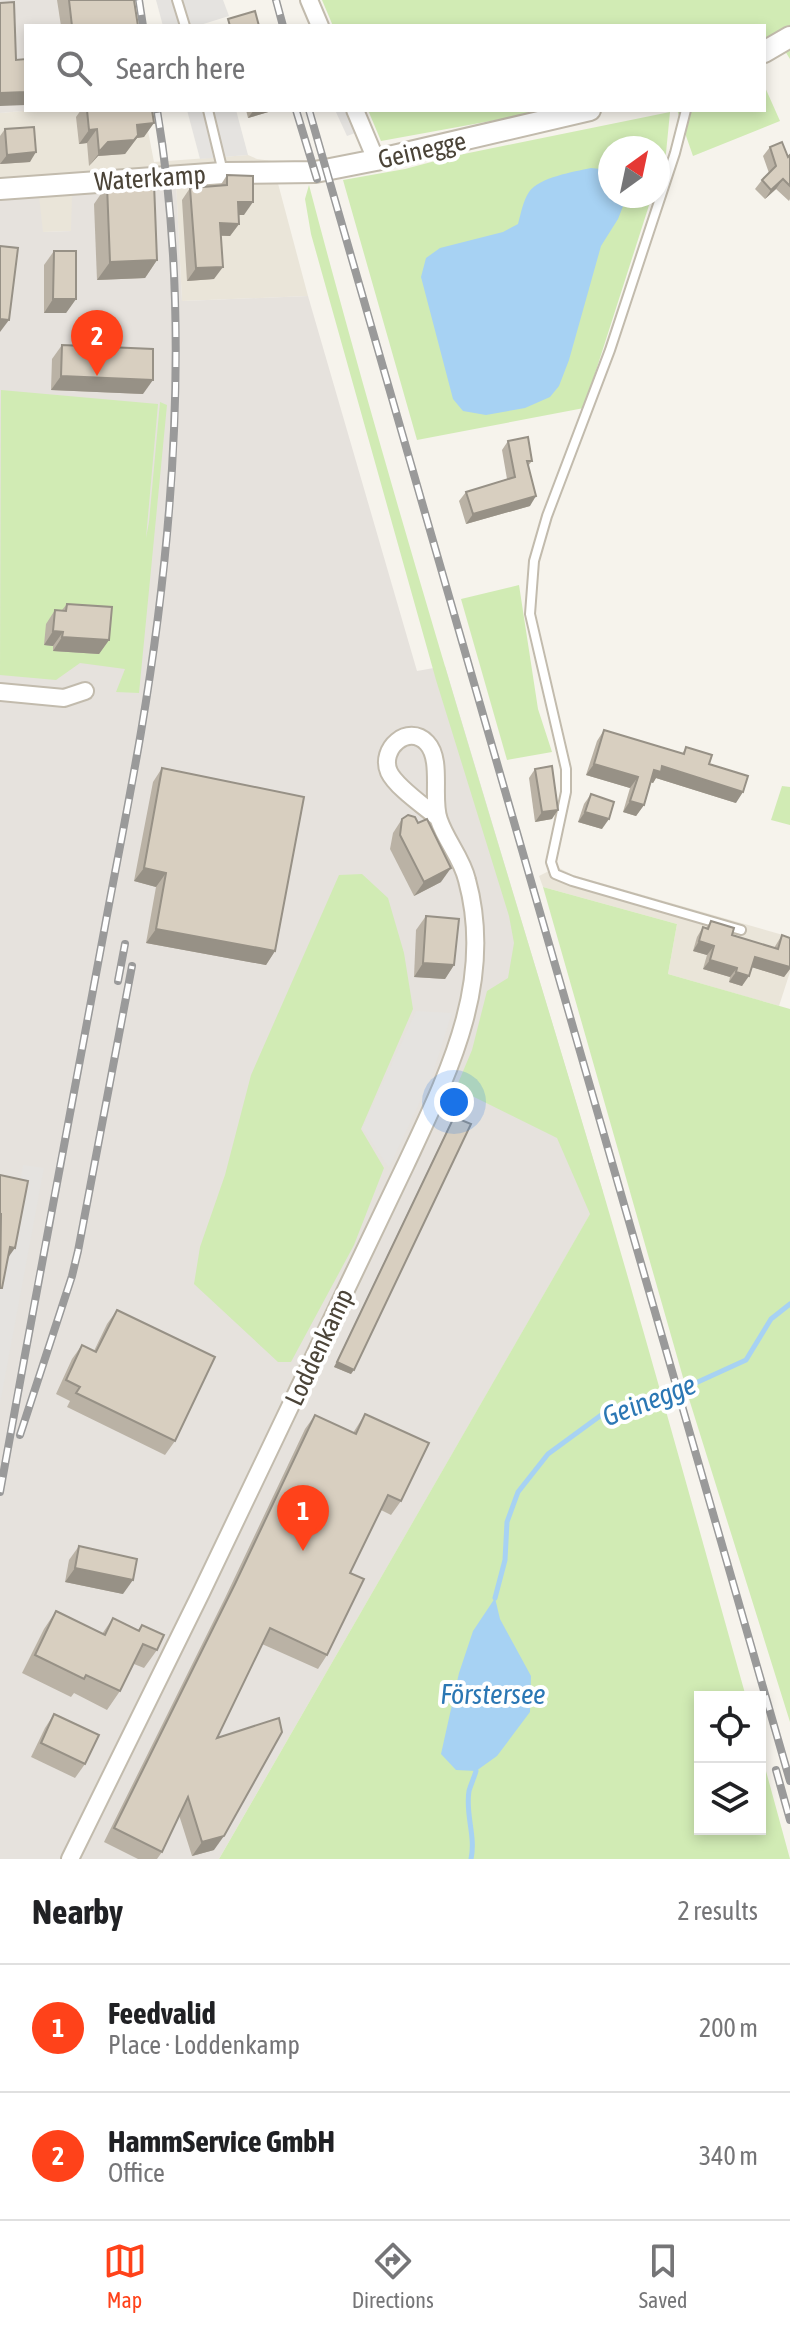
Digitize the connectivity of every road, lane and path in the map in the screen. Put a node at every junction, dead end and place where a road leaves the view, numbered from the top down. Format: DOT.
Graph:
graph roads {
  1 [pos="177,0"];
  2 [pos="309,0"];
  3 [pos="184,24"];
  4 [pos="319,24"];
  5 [pos="790,37"];
  6 [pos="766,51"];
  7 [pos="208,112"];
  8 [pos="356,112"];
  9 [pos="581,112"];
  10 [pos="685,112"];
  11 [pos="376,160"];
  12 [pos="223,173"];
  13 [pos="299,173"];
  14 [pos="0,189"];
  15 [pos="85,691"];
  16 [pos="0,692"];
  17 [pos="437,817"];
  18 [pos="741,930"];
  19 [pos="70,1859"];
  1 -- 3 [label="lane"];
  2 -- 4 [label="street"];
  5 -- 6 [label="street"];
  7 -- 12 [label="lane"];
  8 -- 11 [label="street"];
  9 -- 11 [label="street, Geinegge"];
  10 -- 18 [label="lane"];
  11 -- 13 [label="street, Geinegge"];
  12 -- 13 [label="street, Waterkamp"];
  12 -- 14 [label="street, Waterkamp"];
  15 -- 16 [label="street"];
  17 -- 17 [label="street, Loddenkamp"];
  17 -- 19 [label="street, Loddenkamp"];
}
